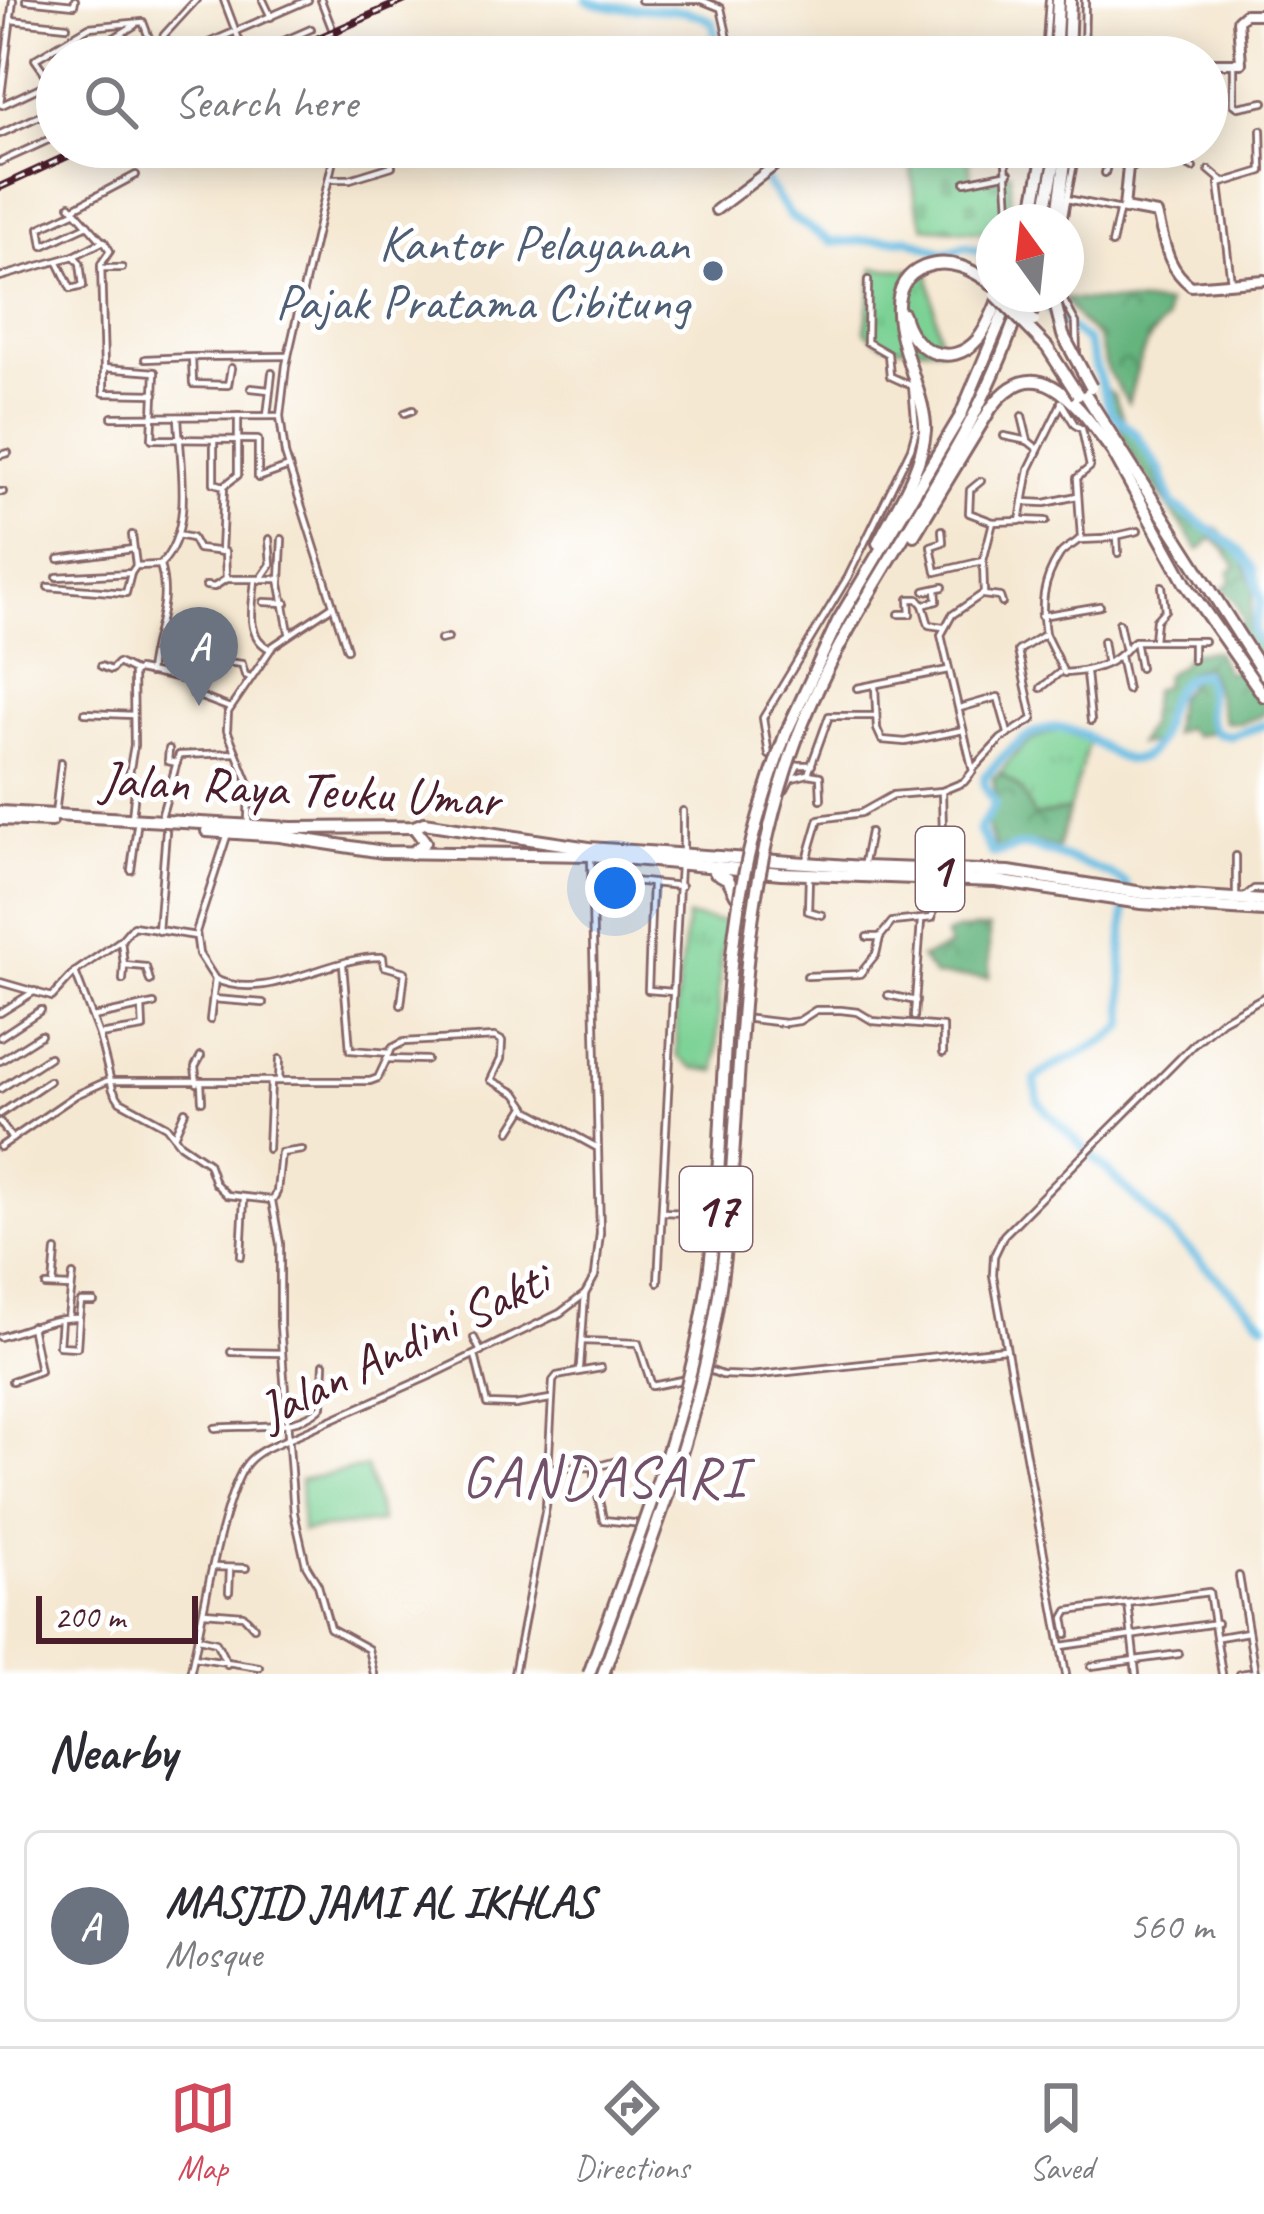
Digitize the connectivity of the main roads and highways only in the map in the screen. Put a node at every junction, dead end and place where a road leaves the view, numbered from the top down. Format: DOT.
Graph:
graph roads {
  1 [pos="1054,0"];
  2 [pos="1070,0"];
  3 [pos="1055,36"];
  4 [pos="1069,36"];
  5 [pos="1042,168"];
  6 [pos="1057,168"];
  7 [pos="1062,168"];
  8 [pos="1036,204"];
  9 [pos="1047,204"];
  10 [pos="1061,204"];
  11 [pos="976,277"];
  12 [pos="990,312"];
  13 [pos="994,312"];
  14 [pos="1017,312"];
  15 [pos="1020,312"];
  16 [pos="1060,312"];
  17 [pos="900,313"];
  18 [pos="1080,391"];
  19 [pos="1119,452"];
  20 [pos="856,616"];
  21 [pos="838,621"];
  22 [pos="1264,674"];
  23 [pos="1264,697"];
  24 [pos="791,735"];
  25 [pos="0,816"];
  26 [pos="135,822"];
  27 [pos="414,826"];
  28 [pos="449,827"];
  29 [pos="411,853"];
  30 [pos="443,855"];
  31 [pos="682,859"];
  32 [pos="743,861"];
  33 [pos="763,864"];
  34 [pos="701,867"];
  35 [pos="808,868"];
  36 [pos="781,873"];
  37 [pos="904,873"];
  38 [pos="1114,894"];
  39 [pos="736,895"];
  40 [pos="1142,898"];
  41 [pos="756,901"];
  42 [pos="1264,904"];
  43 [pos="589,1674"];
  44 [pos="603,1674"];
  1 -- 3 [label="highway"];
  2 -- 4 [label="highway"];
  5 -- 8 [label="highway"];
  6 -- 9 [label="highway"];
  7 -- 10 [label="highway"];
  11 -- 17 [label="highway"];
  12 -- 17 [label="highway"];
  13 -- 21 [label="highway, 17"];
  14 -- 20 [label="highway, 17"];
  15 -- 18 [label="highway, bridge"];
  16 -- 18 [label="highway, bridge"];
  17 -- 21 [label="highway"];
  18 -- 19 [label="highway"];
  19 -- 20 [label="highway"];
  19 -- 22 [label="highway"];
  19 -- 23 [label="highway"];
  20 -- 24 [label="highway, 17"];
  21 -- 24 [label="highway, 17"];
  24 -- 43 [label="highway, 17, bridge"];
  24 -- 44 [label="highway, 17, bridge"];
  25 -- 26 [label="highway, Jalan Raya Teuku Umar / 1"];
  25 -- 26 [label="highway, Jalan Raya Teuku Umar / 1"];
  26 -- 27 [label="highway, Jalan Raya Teuku Umar / 1"];
  26 -- 29 [label="highway, Jalan Raya Teuku Umar / 1"];
  27 -- 28 [label="highway, Jalan Raya Teuku Umar / 1"];
  27 -- 29 [label="highway"];
  28 -- 30 [label="highway"];
  28 -- 31 [label="highway, Jalan Raya Teuku Umar / 1"];
  29 -- 30 [label="highway, Jalan Raya Teuku Umar / 1"];
  30 -- 31 [label="highway, Jalan Raya Teuku Umar / 1"];
  31 -- 32 [label="highway, Jalan Raya Teuku Umar / 1"];
  31 -- 34 [label="highway, Jalan Raya Teuku Umar / 1"];
  32 -- 33 [label="highway, 1"];
  32 -- 34 [label="highway, Jalan Raya Teuku Umar / 1"];
  33 -- 35 [label="highway, 1"];
  33 -- 36 [label="highway, 1"];
  34 -- 39 [label="highway"];
  35 -- 36 [label="highway, 1"];
  35 -- 37 [label="highway, 1"];
  35 -- 37 [label="highway, 1"];
  36 -- 41 [label="highway"];
  37 -- 38 [label="highway, 1"];
  37 -- 38 [label="highway, 1"];
  38 -- 40 [label="highway, 1"];
  40 -- 42 [label="highway, 1"];
  40 -- 42 [label="highway, 1"];
}
